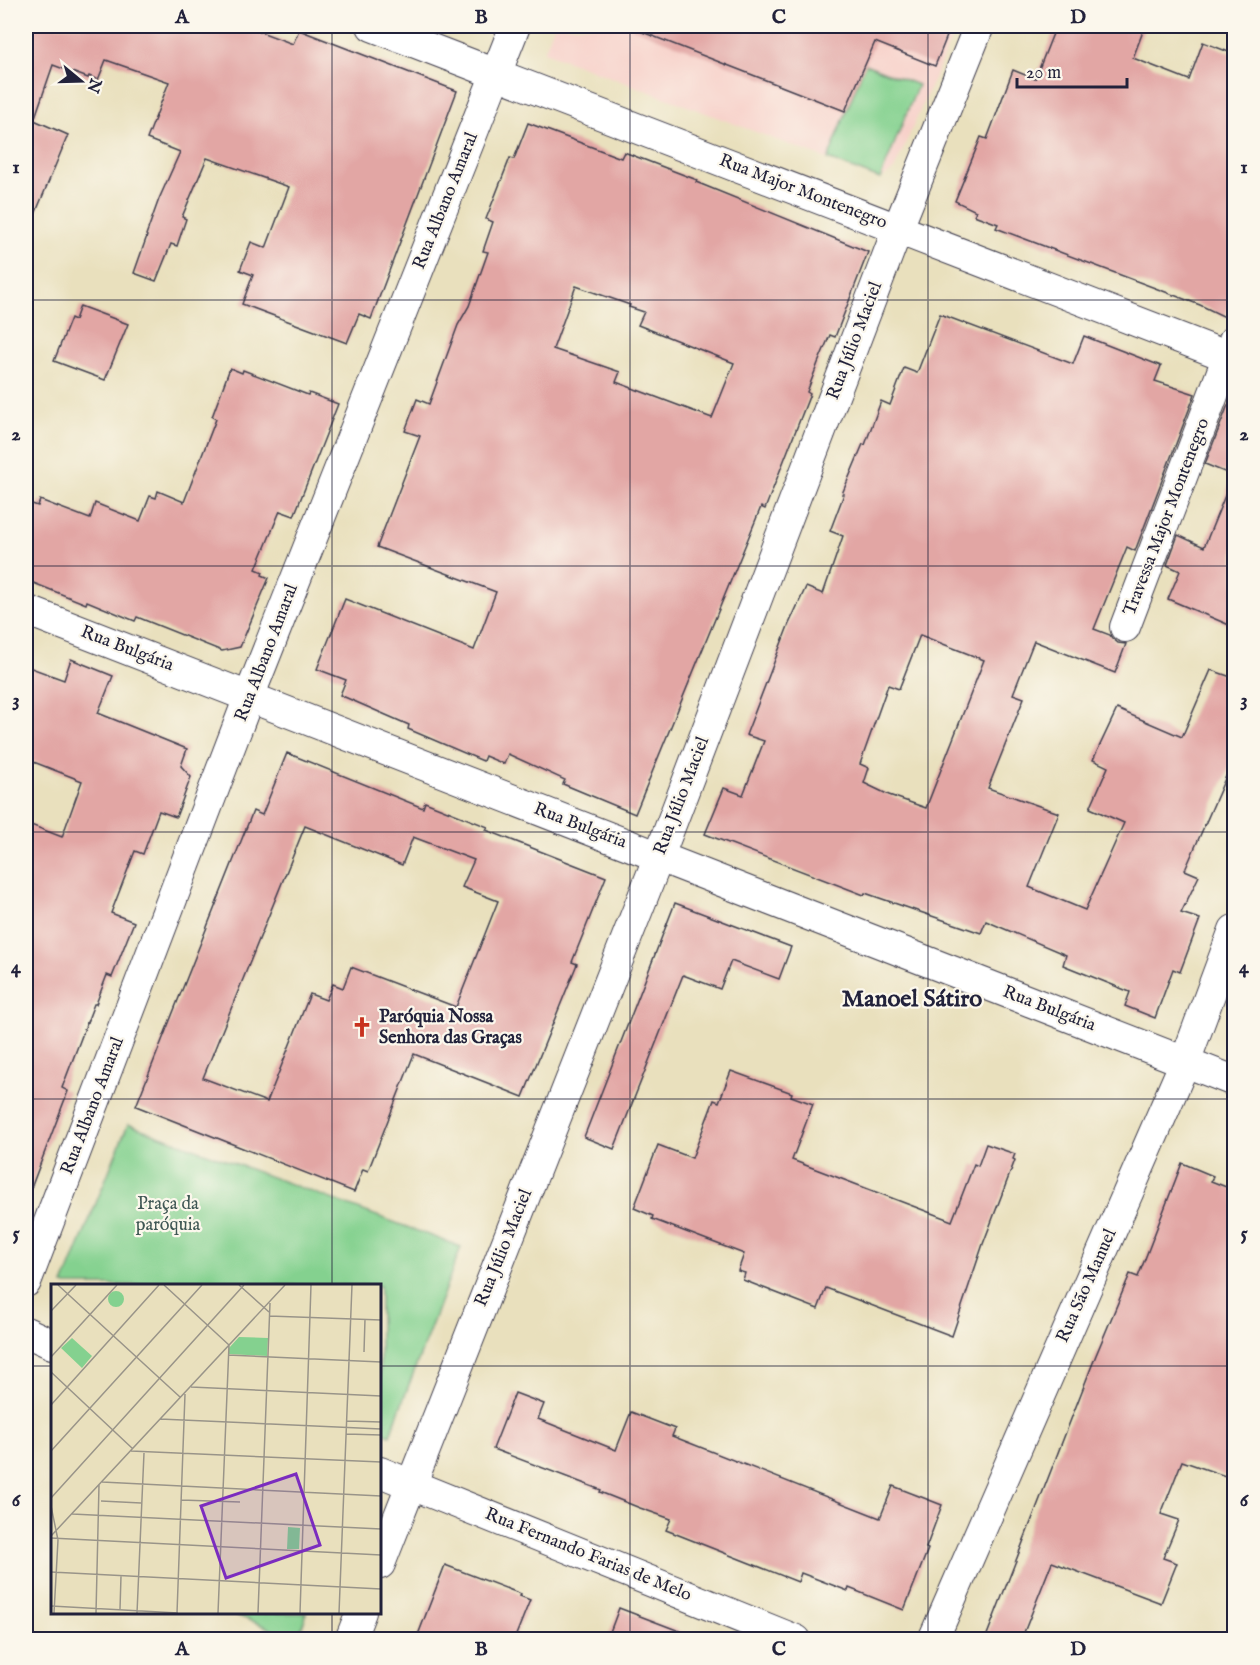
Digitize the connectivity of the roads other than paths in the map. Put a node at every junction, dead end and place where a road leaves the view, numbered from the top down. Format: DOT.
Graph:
graph roads {
  1 [pos="372,26"];
  2 [pos="515,26"];
  3 [pos="979,26"];
  4 [pos="496,73"];
  5 [pos="898,228"];
  6 [pos="1232,352"];
  7 [pos="26,610"];
  8 [pos="1125,627"];
  9 [pos="249,697"];
  10 [pos="659,856"];
  11 [pos="1234,930"];
  12 [pos="1185,1062"];
  13 [pos="1234,1081"];
  14 [pos="26,1282"];
  15 [pos="26,1332"];
  16 [pos="51,1344"];
  17 [pos="381,1472"];
  18 [pos="411,1484"];
  19 [pos="381,1561"];
  20 [pos="360,1614"];
  21 [pos="350,1640"];
  22 [pos="796,1640"];
  23 [pos="933,1640"];
  1 -- 4 [label="street, Rua Major Montenegro"];
  2 -- 4 [label="street, Rua Albano Amaral"];
  3 -- 5 [label="street, Rua Júlio Maciel"];
  4 -- 5 [label="street, Rua Major Montenegro"];
  4 -- 9 [label="street, Rua Albano Amaral"];
  5 -- 6 [label="street, Rua Major Montenegro"];
  5 -- 10 [label="street, Rua Júlio Maciel"];
  6 -- 8 [label="street, Travessa Major Montenegro"];
  7 -- 9 [label="street, Rua Bulgária"];
  9 -- 10 [label="street, Rua Bulgária"];
  9 -- 14 [label="street, Rua Albano Amaral"];
  10 -- 12 [label="street, Rua Bulgária"];
  10 -- 18 [label="street, Rua Júlio Maciel"];
  11 -- 12 [label="street, Rua São Manuel"];
  12 -- 13 [label="street, Rua Bulgária"];
  12 -- 23 [label="street, Rua São Manuel"];
  15 -- 16 [label="street"];
  17 -- 18 [label="street, Rua Fernando Farias de Melo"];
  18 -- 19 [label="street, Rua Júlio Maciel"];
  18 -- 22 [label="street, Rua Fernando Farias de Melo"];
  20 -- 21 [label="street"];
}
